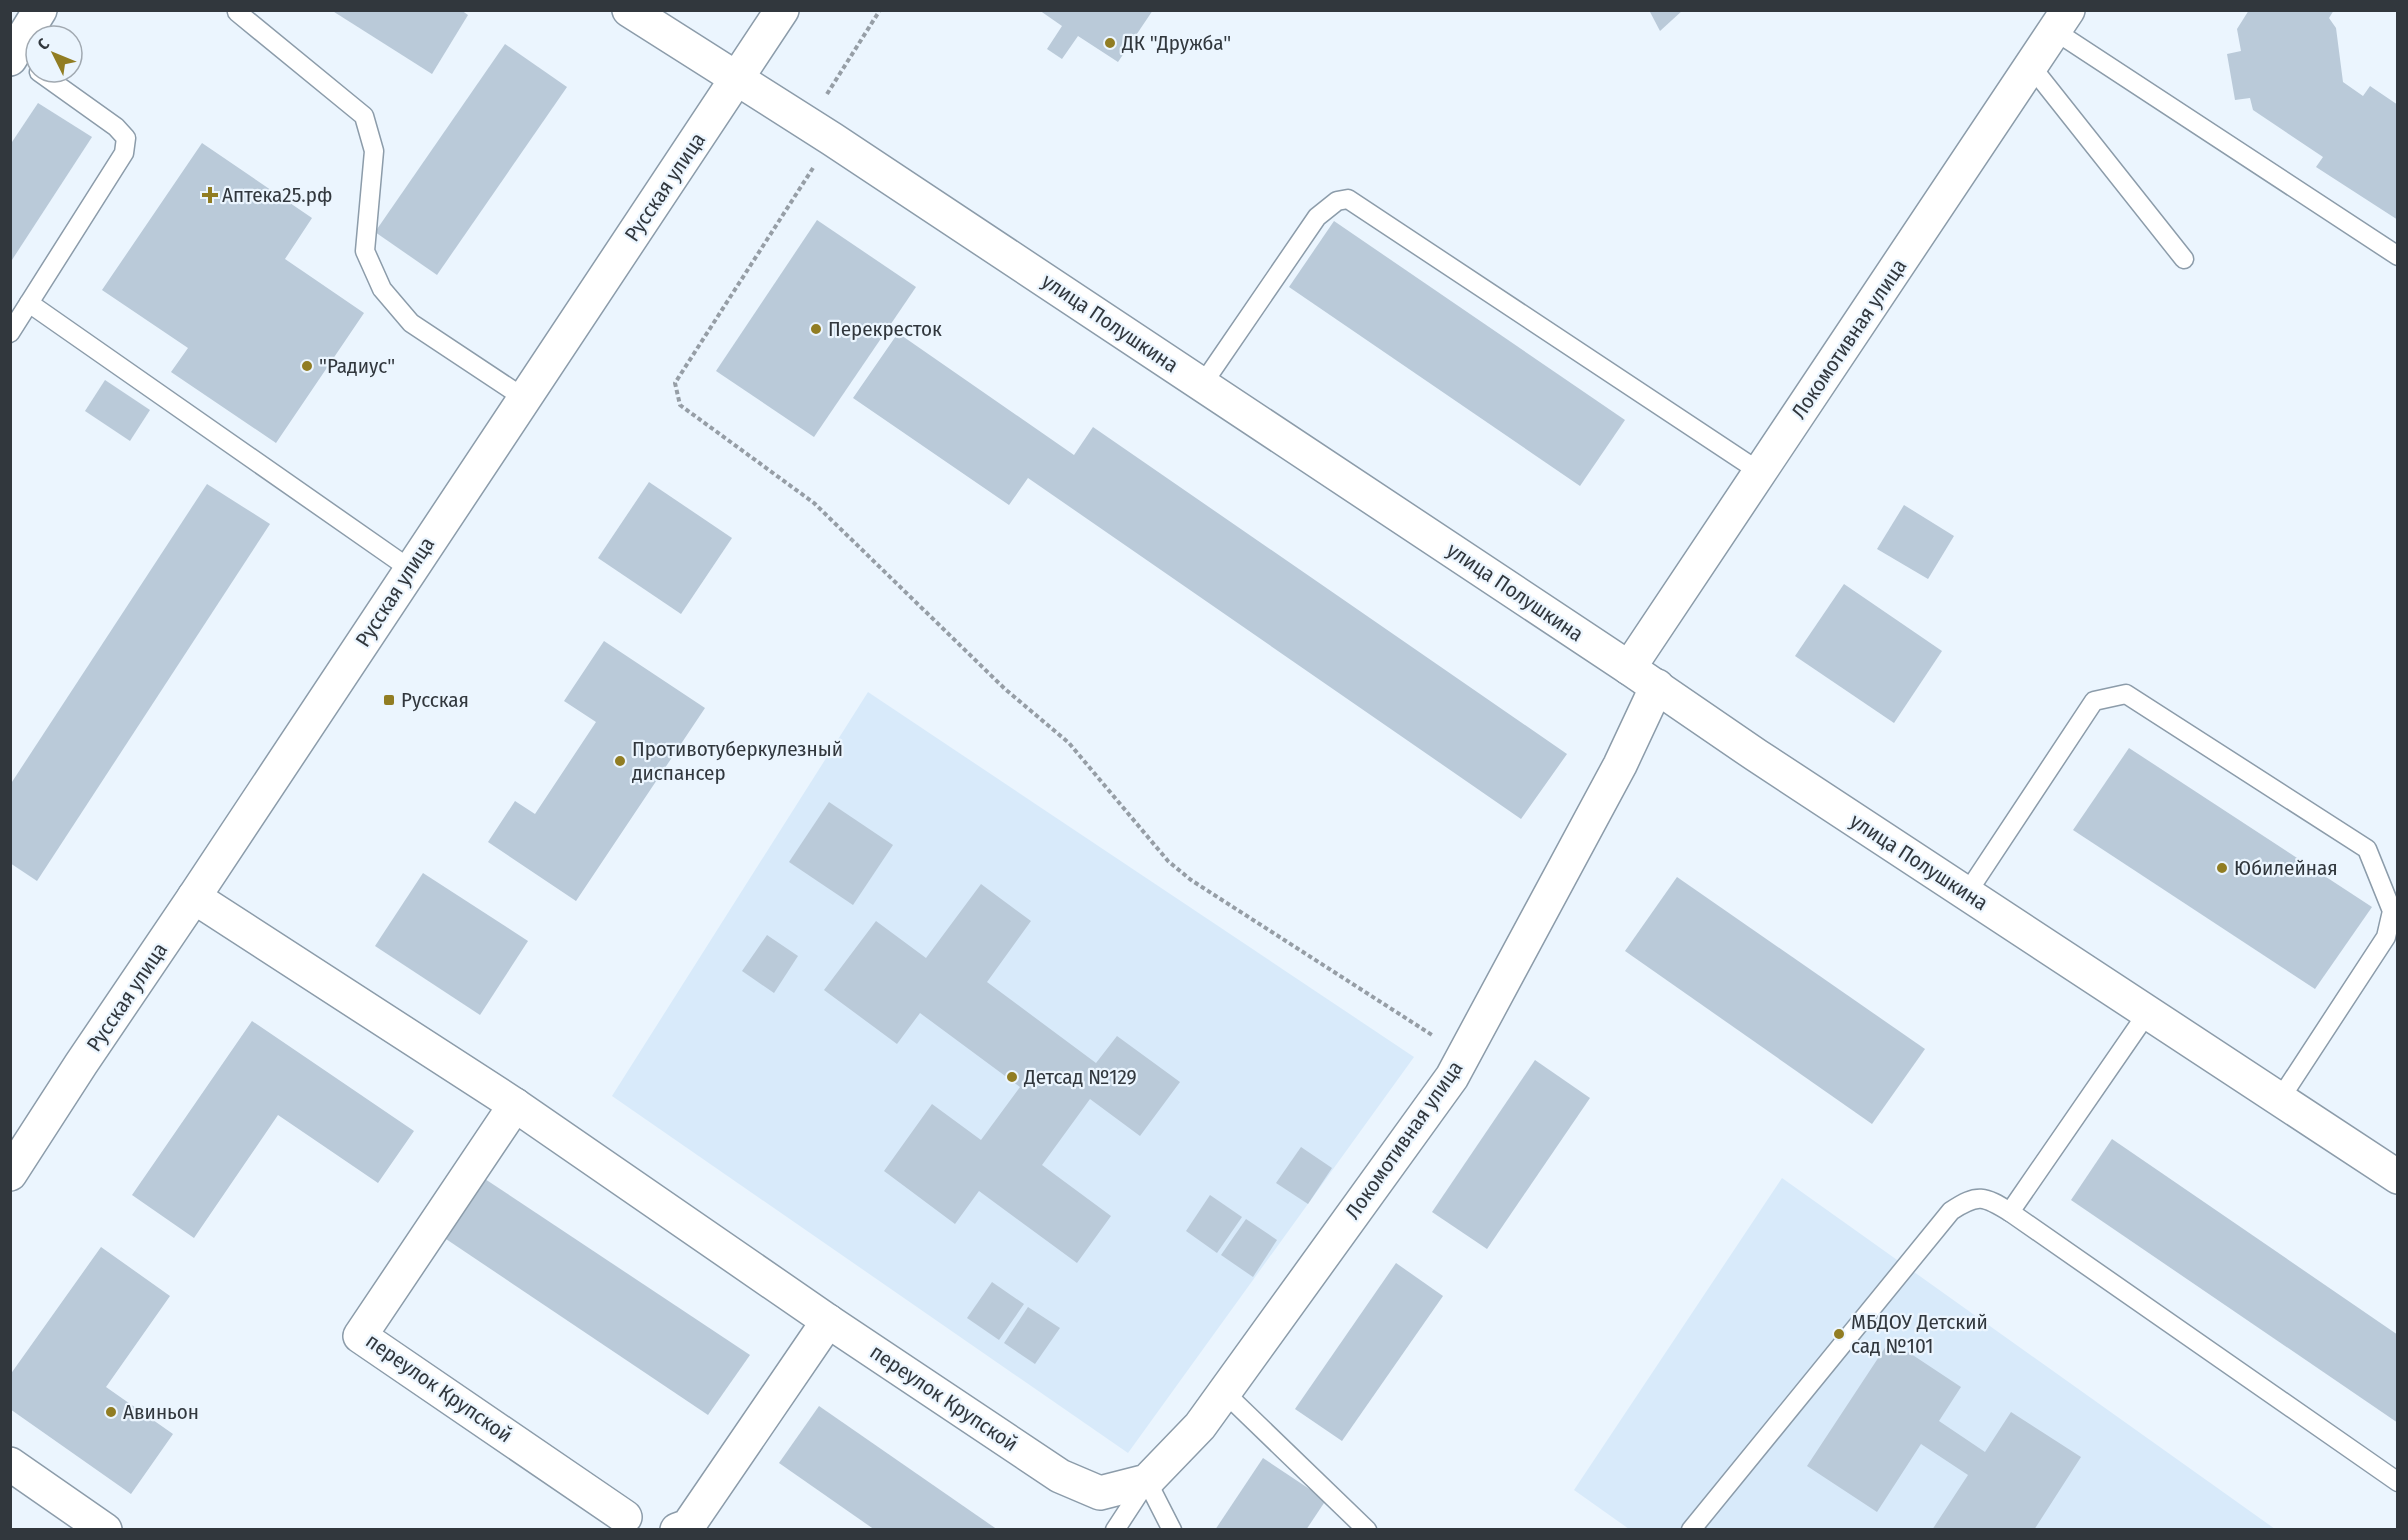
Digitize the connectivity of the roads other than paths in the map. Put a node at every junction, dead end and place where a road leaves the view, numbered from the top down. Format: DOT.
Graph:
graph roads {
  1 [pos="629,10"];
  2 [pos="782,10"];
  3 [pos="237,12"];
  4 [pos="2062,21"];
  5 [pos="2031,66"];
  6 [pos="738,79"];
  7 [pos="54,84"];
  8 [pos="2397,256"];
  9 [pos="2184,259"];
  10 [pos="29,303"];
  11 [pos="10,333"];
  12 [pos="1202,385"];
  13 [pos="524,398"];
  14 [pos="1760,472"];
  15 [pos="410,569"];
  16 [pos="1629,668"];
  17 [pos="1657,686"];
  18 [pos="1967,893"];
  19 [pos="195,897"];
  20 [pos="2148,1012"];
  21 [pos="2280,1099"];
  22 [pos="515,1105"];
  23 [pos="10,1174"];
  24 [pos="2397,1177"];
  25 [pos="2010,1212"];
  26 [pos="828,1321"];
  27 [pos="1224,1392"];
  28 [pos="10,1464"];
  29 [pos="1146,1481"];
  30 [pos="2397,1482"];
  31 [pos="629,1525"];
  32 [pos="105,1530"];
  33 [pos="677,1530"];
  34 [pos="1114,1530"];
  35 [pos="1172,1530"];
  36 [pos="1367,1530"];
  37 [pos="1691,1530"];
  1 -- 6 [label="street, улица Полушкина"];
  2 -- 6 [label="street, Русская улица"];
  3 -- 13 [label="lane"];
  4 -- 5 [label="street, Локомотивная улица"];
  4 -- 8 [label="lane"];
  5 -- 9 [label="lane"];
  5 -- 14 [label="street, Локомотивная улица"];
  6 -- 12 [label="street, улица Полушкина"];
  6 -- 13 [label="street, Русская улица"];
  7 -- 10 [label="lane"];
  10 -- 11 [label="lane"];
  10 -- 15 [label="lane"];
  12 -- 14 [label="lane"];
  12 -- 16 [label="street, улица Полушкина"];
  13 -- 15 [label="street, Русская улица"];
  14 -- 16 [label="street, Локомотивная улица"];
  15 -- 19 [label="street, Русская улица"];
  16 -- 17 [label="street, улица Полушкина"];
  17 -- 18 [label="street, улица Полушкина"];
  17 -- 27 [label="street, Локомотивная улица"];
  18 -- 20 [label="street, улица Полушкина"];
  18 -- 21 [label="lane"];
  19 -- 22 [label="street, переулок Крупской"];
  19 -- 23 [label="street, Русская улица"];
  20 -- 21 [label="street, улица Полушкина"];
  20 -- 25 [label="lane"];
  21 -- 24 [label="street, улица Полушкина"];
  22 -- 26 [label="street, переулок Крупской"];
  22 -- 31 [label="street, переулок Крупской"];
  25 -- 30 [label="lane"];
  25 -- 37 [label="lane"];
  26 -- 29 [label="street, переулок Крупской"];
  26 -- 33 [label="street"];
  27 -- 29 [label="street, Локомотивная улица"];
  27 -- 36 [label="lane"];
  28 -- 32 [label="street"];
  29 -- 34 [label="lane"];
  29 -- 35 [label="lane"];
}
